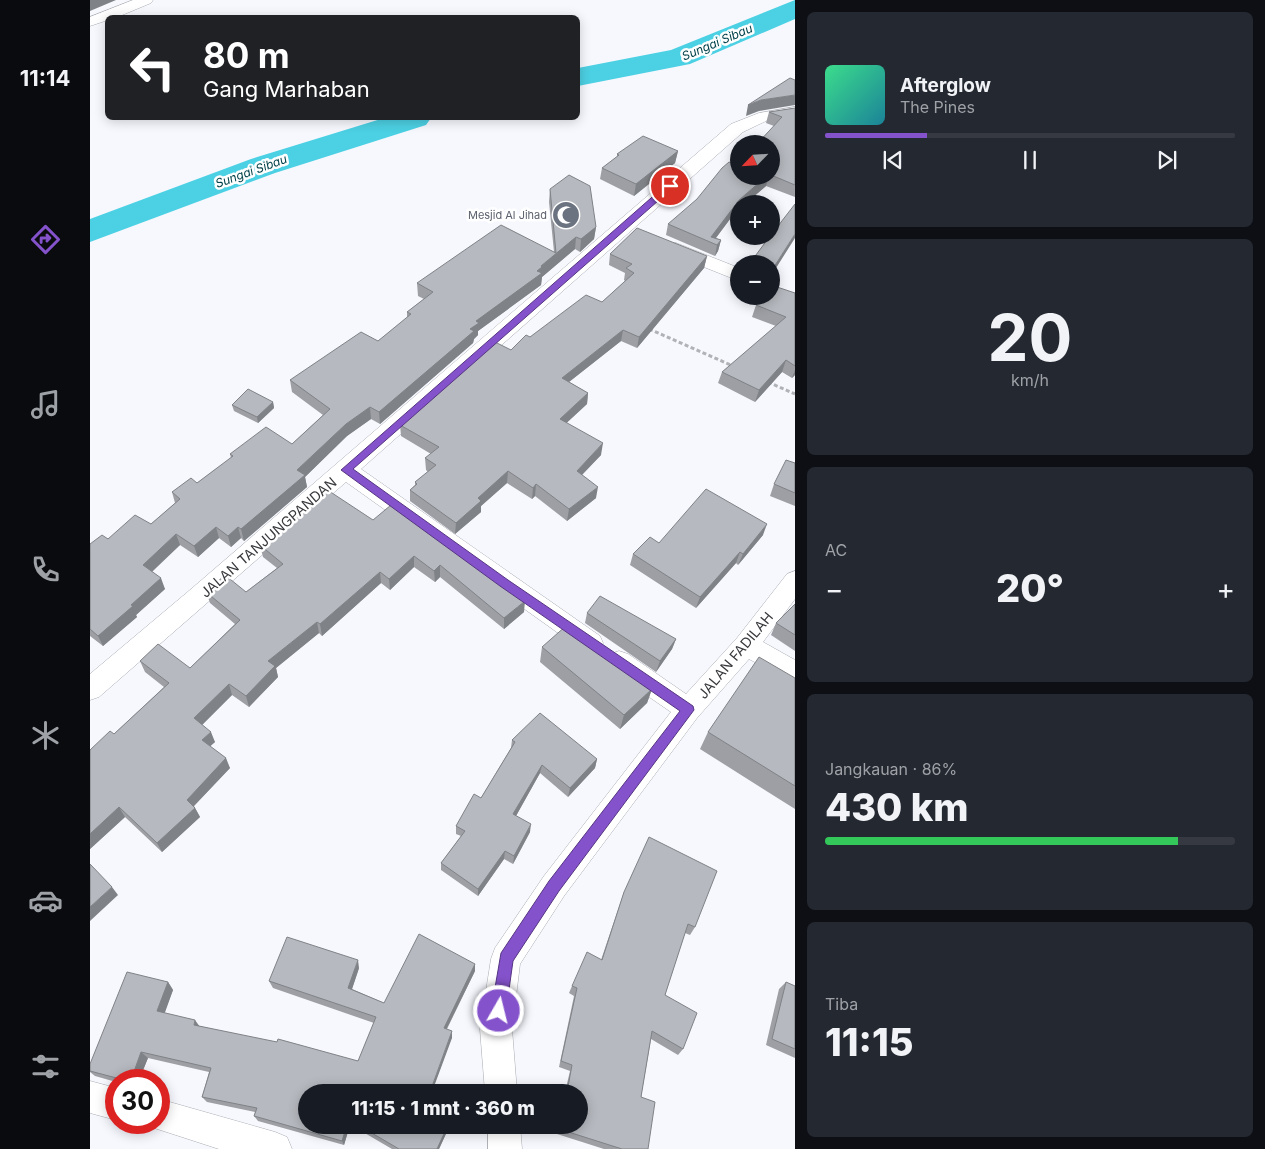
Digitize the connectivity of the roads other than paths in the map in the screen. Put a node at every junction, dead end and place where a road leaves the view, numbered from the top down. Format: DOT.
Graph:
graph roads {
  1 [pos="146,0"];
  2 [pos="108,15"];
  3 [pos="105,16"];
  4 [pos="90,22"];
  5 [pos="795,112"];
  6 [pos="659,241"];
  7 [pos="730,271"];
  8 [pos="346,470"];
  9 [pos="795,581"];
  10 [pos="746,645"];
  11 [pos="795,673"];
  12 [pos="90,689"];
  13 [pos="688,710"];
  14 [pos="500,1084"];
  15 [pos="90,1097"];
  16 [pos="105,1101"];
  17 [pos="170,1118"];
  18 [pos="504,1134"];
  19 [pos="275,1149"];
  20 [pos="505,1149"];
  1 -- 2 [label="street"];
  3 -- 4 [label="street"];
  5 -- 8 [label="street, JALAN TANJUNGPANDAN"];
  6 -- 7 [label="street"];
  8 -- 12 [label="street, JALAN TANJUNGPANDAN"];
  8 -- 13 [label="street"];
  9 -- 10 [label="street, JALAN FADILAH"];
  10 -- 11 [label="street"];
  10 -- 13 [label="street, JALAN FADILAH"];
  13 -- 14 [label="street, JALAN FADILAH"];
  15 -- 16 [label="street"];
  17 -- 19 [label="street"];
  18 -- 20 [label="street"];
}
